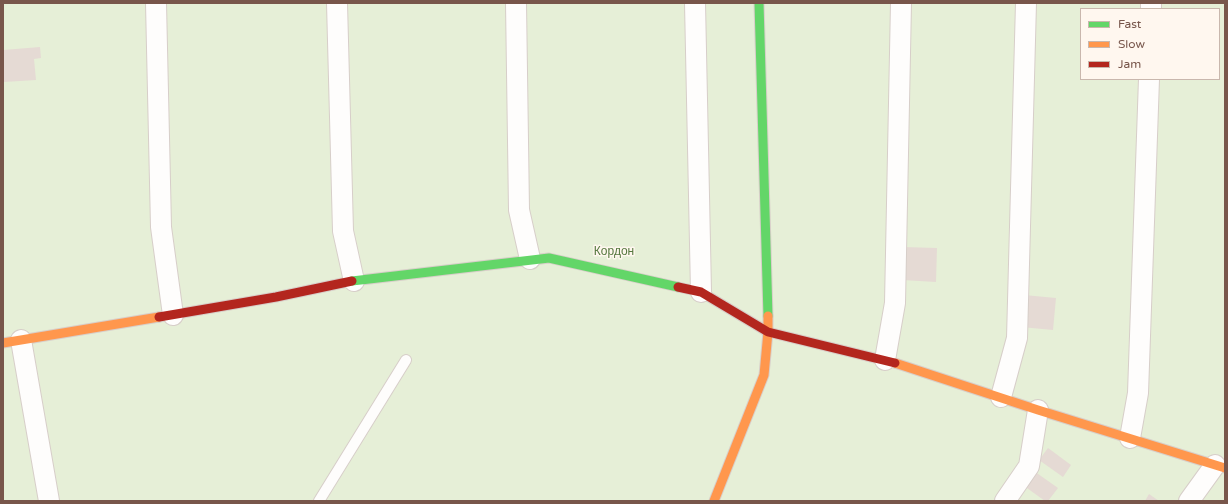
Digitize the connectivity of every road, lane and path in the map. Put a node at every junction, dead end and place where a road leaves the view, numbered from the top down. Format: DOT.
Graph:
graph roads {
  1 [pos="156,3"];
  2 [pos="337,3"];
  3 [pos="516,3"];
  4 [pos="695,3"];
  5 [pos="759,3"];
  6 [pos="901,3"];
  7 [pos="1026,3"];
  8 [pos="1149,80"];
  9 [pos="530,259"];
  10 [pos="354,281"];
  11 [pos="701,292"];
  12 [pos="173,315"];
  13 [pos="768,332"];
  14 [pos="8,342"];
  15 [pos="406,360"];
  16 [pos="885,360"];
  17 [pos="1001,397"];
  18 [pos="1038,410"];
  19 [pos="1130,438"];
  20 [pos="1220,467"];
  21 [pos="48,501"];
  22 [pos="319,501"];
  23 [pos="714,501"];
  24 [pos="1005,501"];
  25 [pos="1189,501"];
  1 -- 12 [label="street"];
  2 -- 10 [label="street"];
  3 -- 9 [label="street"];
  4 -- 11 [label="street"];
  5 -- 13 [label="street"];
  6 -- 16 [label="street"];
  7 -- 17 [label="street"];
  8 -- 19 [label="street"];
  9 -- 10 [label="street"];
  9 -- 11 [label="street"];
  10 -- 12 [label="street"];
  11 -- 13 [label="street"];
  12 -- 14 [label="street"];
  13 -- 16 [label="street"];
  13 -- 23 [label="street"];
  14 -- 21 [label="street"];
  15 -- 22 [label="lane"];
  16 -- 17 [label="street"];
  17 -- 18 [label="street"];
  18 -- 19 [label="street"];
  18 -- 24 [label="street"];
  19 -- 20 [label="street"];
  20 -- 25 [label="street"];
}
